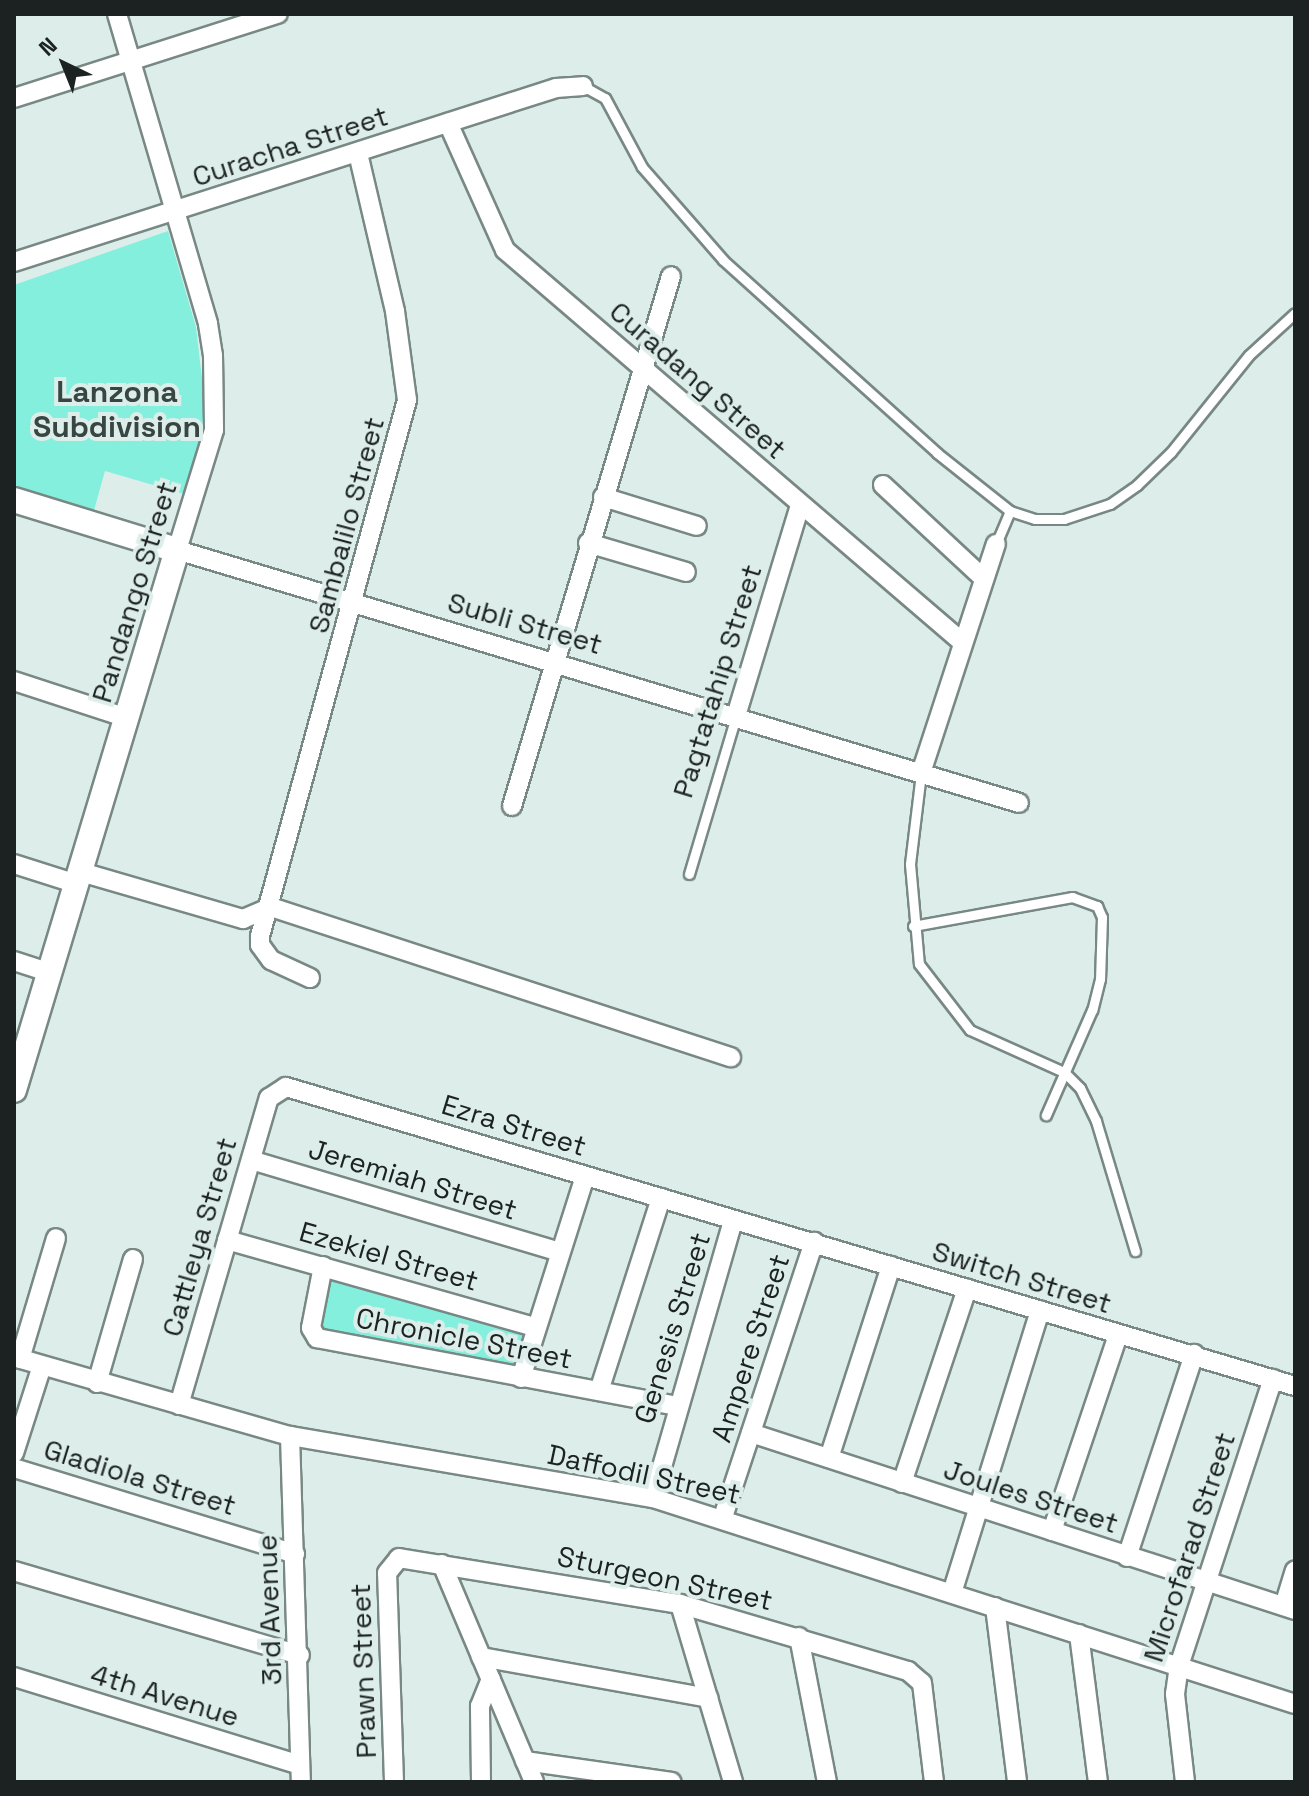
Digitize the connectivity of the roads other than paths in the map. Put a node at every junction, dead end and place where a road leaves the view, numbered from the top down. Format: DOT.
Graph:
graph roads {
  1 [pos="117,14"];
  2 [pos="278,14"];
  3 [pos="132,59"];
  4 [pos="583,86"];
  5 [pos="14,98"];
  6 [pos="448,123"];
  7 [pos="358,153"];
  8 [pos="175,212"];
  9 [pos="14,262"];
  10 [pos="671,276"];
  11 [pos="1295,313"];
  12 [pos="642,370"];
  13 [pos="883,485"];
  14 [pos="603,497"];
  15 [pos="14,500"];
  16 [pos="800,505"];
  17 [pos="1010,511"];
  18 [pos="697,526"];
  19 [pos="588,543"];
  20 [pos="996,544"];
  21 [pos="177,550"];
  22 [pos="686,572"];
  23 [pos="983,578"];
  24 [pos="355,605"];
  25 [pos="962,642"];
  26 [pos="552,662"];
  27 [pos="14,681"];
  28 [pos="736,716"];
  29 [pos="127,718"];
  30 [pos="921,773"];
  31 [pos="1019,803"];
  32 [pos="512,806"];
  33 [pos="14,864"];
  34 [pos="689,874"];
  35 [pos="79,878"];
  36 [pos="271,907"];
  37 [pos="913,926"];
  38 [pos="14,961"];
  39 [pos="50,973"];
  40 [pos="310,978"];
  41 [pos="731,1057"];
  42 [pos="18,1064"];
  43 [pos="1064,1072"];
  44 [pos="279,1088"];
  45 [pos="14,1090"];
  46 [pos="1046,1115"];
  47 [pos="251,1160"];
  48 [pos="585,1176"];
  49 [pos="661,1198"];
  50 [pos="733,1220"];
  51 [pos="56,1238"];
  52 [pos="227,1240"];
  53 [pos="814,1242"];
  54 [pos="1135,1251"];
  55 [pos="560,1252"];
  56 [pos="133,1259"];
  57 [pos="323,1266"];
  58 [pos="891,1266"];
  59 [pos="967,1289"];
  60 [pos="1040,1310"];
  61 [pos="535,1327"];
  62 [pos="1118,1335"];
  63 [pos="1194,1354"];
  64 [pos="17,1358"];
  65 [pos="42,1366"];
  66 [pos="521,1378"];
  67 [pos="1273,1379"];
  68 [pos="97,1383"];
  69 [pos="1295,1386"];
  70 [pos="599,1391"];
  71 [pos="179,1405"];
  72 [pos="676,1406"];
  73 [pos="751,1433"];
  74 [pos="290,1436"];
  75 [pos="14,1453"];
  76 [pos="829,1458"];
  77 [pos="14,1468"];
  78 [pos="902,1483"];
  79 [pos="653,1498"];
  80 [pos="979,1508"];
  81 [pos="723,1517"];
  82 [pos="1052,1531"];
  83 [pos="295,1554"];
  84 [pos="1127,1557"];
  85 [pos="393,1561"];
  86 [pos="442,1564"];
  87 [pos="14,1571"];
  88 [pos="1295,1571"];
  89 [pos="1205,1579"];
  90 [pos="952,1593"];
  91 [pos="680,1604"];
  92 [pos="995,1607"];
  93 [pos="1290,1608"];
  94 [pos="1079,1634"];
  95 [pos="799,1637"];
  96 [pos="300,1655"];
  97 [pos="481,1657"];
  98 [pos="1179,1666"];
  99 [pos="14,1677"];
  100 [pos="491,1679"];
  101 [pos="708,1698"];
  102 [pos="1295,1704"];
  103 [pos="525,1761"];
  104 [pos="300,1774"];
  105 [pos="394,1782"];
  106 [pos="481,1782"];
  107 [pos="534,1782"];
  108 [pos="672,1782"];
  109 [pos="733,1782"];
  110 [pos="827,1782"];
  111 [pos="934,1782"];
  112 [pos="1017,1782"];
  113 [pos="1098,1782"];
  114 [pos="1185,1782"];
  1 -- 3 [label="street, Pandango Street"];
  2 -- 3 [label="street"];
  3 -- 5 [label="street"];
  3 -- 8 [label="street, Pandango Street"];
  4 -- 6 [label="street, Curacha Street"];
  4 -- 17 [label="lane"];
  6 -- 7 [label="street, Curacha Street"];
  6 -- 12 [label="street, Curadang Street"];
  7 -- 8 [label="street, Curacha Street"];
  7 -- 24 [label="street, Sambalilo Street"];
  8 -- 9 [label="street, Curacha Street"];
  8 -- 21 [label="street, Pandango Street"];
  10 -- 12 [label="street"];
  11 -- 17 [label="lane"];
  12 -- 14 [label="street"];
  12 -- 16 [label="street, Curadang Street"];
  13 -- 23 [label="street"];
  14 -- 18 [label="street"];
  14 -- 19 [label="street"];
  15 -- 21 [label="street, Subli Street"];
  16 -- 25 [label="street, Curadang Street"];
  16 -- 28 [label="street, Pagtatahip Street"];
  17 -- 20 [label="lane"];
  19 -- 22 [label="street"];
  19 -- 26 [label="street"];
  20 -- 23 [label="street"];
  21 -- 24 [label="street, Subli Street"];
  21 -- 29 [label="street, Pandango Street"];
  23 -- 25 [label="street"];
  24 -- 26 [label="street, Subli Street"];
  24 -- 36 [label="street, Sambalilo Street"];
  25 -- 30 [label="street"];
  26 -- 28 [label="street, Subli Street"];
  26 -- 32 [label="street"];
  27 -- 29 [label="street"];
  28 -- 30 [label="street, Subli Street"];
  28 -- 34 [label="lane, Pagtatahip Street"];
  29 -- 35 [label="street, Pandango Street"];
  30 -- 31 [label="street, Subli Street"];
  30 -- 37 [label="lane"];
  33 -- 35 [label="street"];
  35 -- 36 [label="street"];
  35 -- 39 [label="street, Pandango Street"];
  36 -- 40 [label="street, Sambalilo Street"];
  36 -- 41 [label="street"];
  37 -- 43 [label="lane"];
  37 -- 43 [label="lane"];
  38 -- 39 [label="street"];
  39 -- 42 [label="street, Pandango Street"];
  42 -- 45 [label="street, Pandango Street"];
  43 -- 46 [label="lane"];
  43 -- 54 [label="lane"];
  44 -- 47 [label="street, Cattleya Street"];
  44 -- 48 [label="street, Ezra Street"];
  47 -- 52 [label="street, Cattleya Street"];
  47 -- 55 [label="street, Jeremiah Street"];
  48 -- 49 [label="street, Ezra Street"];
  48 -- 55 [label="street"];
  49 -- 50 [label="street, Ezra Street"];
  49 -- 70 [label="street"];
  50 -- 53 [label="street, Switch Street"];
  50 -- 72 [label="street, Genesis Street"];
  51 -- 64 [label="street"];
  52 -- 57 [label="street, Ezekiel Street"];
  52 -- 71 [label="street, Cattleya Street"];
  53 -- 58 [label="street, Switch Street"];
  53 -- 73 [label="street, Ampere Street"];
  55 -- 61 [label="street"];
  56 -- 68 [label="street"];
  57 -- 61 [label="street, Ezekiel Street"];
  57 -- 66 [label="street, Chronicle Street"];
  58 -- 59 [label="street, Switch Street"];
  58 -- 76 [label="street"];
  59 -- 60 [label="street, Switch Street"];
  59 -- 78 [label="street"];
  60 -- 62 [label="street, Switch Street"];
  60 -- 80 [label="street"];
  61 -- 66 [label="street"];
  62 -- 63 [label="street, Switch Street"];
  62 -- 82 [label="street"];
  63 -- 67 [label="street, Switch Street"];
  63 -- 84 [label="street"];
  64 -- 65 [label="street, Daffodil Street"];
  65 -- 68 [label="street, Daffodil Street"];
  65 -- 75 [label="street"];
  66 -- 70 [label="street, Chronicle Street"];
  67 -- 69 [label="street, Switch Street"];
  67 -- 89 [label="street, Microfarad Street"];
  68 -- 71 [label="street, Daffodil Street"];
  70 -- 72 [label="street, Chronicle Street"];
  71 -- 74 [label="street, Daffodil Street"];
  72 -- 79 [label="street, Genesis Street"];
  73 -- 76 [label="street, Joules Street"];
  73 -- 81 [label="street, Ampere Street"];
  74 -- 79 [label="street, Daffodil Street"];
  74 -- 83 [label="street, 3rd Avenue"];
  76 -- 78 [label="street, Joules Street"];
  77 -- 83 [label="street, Gladiola Street"];
  78 -- 80 [label="street, Joules Street"];
  79 -- 81 [label="street, Daffodil Street"];
  80 -- 82 [label="street, Joules Street"];
  80 -- 90 [label="street"];
  81 -- 90 [label="street, Daffodil Street"];
  82 -- 84 [label="street, Joules Street"];
  83 -- 96 [label="street, 3rd Avenue"];
  84 -- 89 [label="street, Joules Street"];
  85 -- 86 [label="street, Sturgeon Street"];
  85 -- 105 [label="street, Prawn Street"];
  86 -- 91 [label="street, Sturgeon Street"];
  86 -- 97 [label="street"];
  87 -- 96 [label="street"];
  88 -- 93 [label="street"];
  89 -- 93 [label="street, Joules Street"];
  89 -- 98 [label="street, Microfarad Street"];
  90 -- 92 [label="street, Daffodil Street"];
  91 -- 95 [label="street, Sturgeon Street"];
  91 -- 101 [label="street"];
  92 -- 94 [label="street, Daffodil Street"];
  92 -- 112 [label="street"];
  94 -- 98 [label="street, Daffodil Street"];
  94 -- 113 [label="street"];
  95 -- 110 [label="street"];
  95 -- 111 [label="street, Sturgeon Street"];
  96 -- 104 [label="street, 3rd Avenue"];
  97 -- 100 [label="street"];
  97 -- 101 [label="street"];
  98 -- 102 [label="street, Daffodil Street"];
  98 -- 114 [label="street, Microfarad Street"];
  99 -- 104 [label="street, 4th Avenue"];
  100 -- 103 [label="street"];
  100 -- 106 [label="street"];
  101 -- 109 [label="street"];
  103 -- 107 [label="street"];
  103 -- 108 [label="street"];
}
